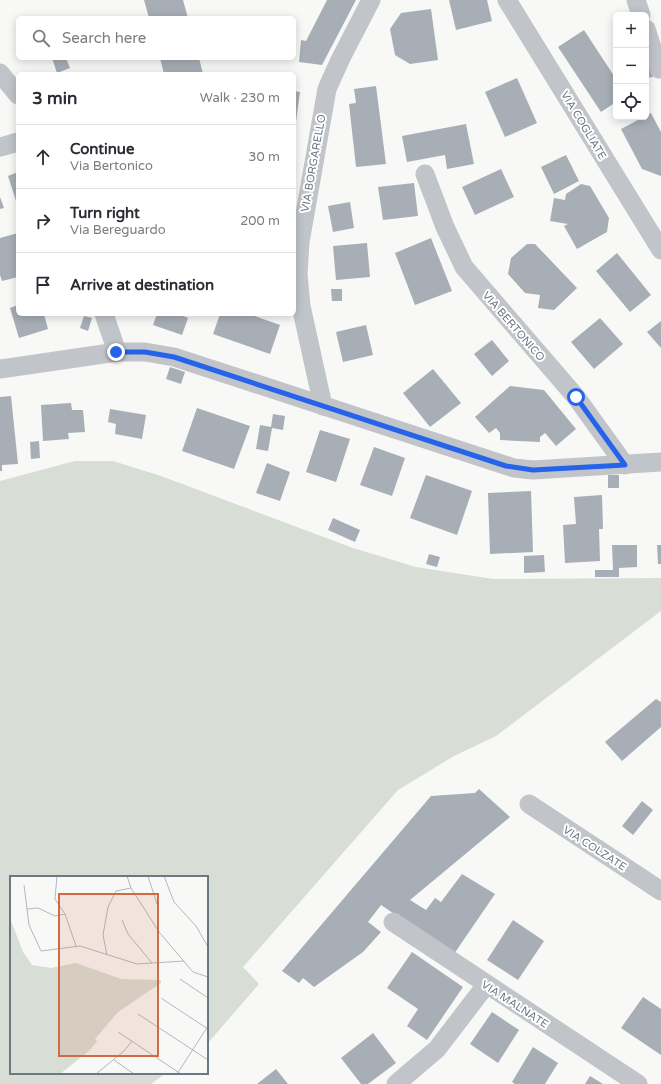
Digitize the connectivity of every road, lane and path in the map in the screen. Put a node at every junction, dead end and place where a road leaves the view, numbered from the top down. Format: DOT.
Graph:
graph roads {
  1 [pos="371,0"];
  2 [pos="507,0"];
  3 [pos="636,0"];
  4 [pos="640,12"];
  5 [pos="649,39"];
  6 [pos="659,69"];
  7 [pos="0,73"];
  8 [pos="16,93"];
  9 [pos="16,143"];
  10 [pos="0,147"];
  11 [pos="425,174"];
  12 [pos="661,250"];
  13 [pos="105,316"];
  14 [pos="116,352"];
  15 [pos="0,369"];
  16 [pos="323,406"];
  17 [pos="661,462"];
  18 [pos="625,465"];
  19 [pos="529,804"];
  20 [pos="661,891"];
  21 [pos="393,922"];
  22 [pos="486,985"];
  23 [pos="396,1084"];
  24 [pos="638,1084"];
  1 -- 16 [label="street, VIA BORGARELLO"];
  2 -- 12 [label="street, VIA COGLIATE"];
  3 -- 4 [label="street"];
  5 -- 6 [label="street"];
  7 -- 8 [label="street"];
  9 -- 10 [label="street"];
  11 -- 18 [label="street, VIA BERTONICO"];
  13 -- 14 [label="street"];
  14 -- 15 [label="street"];
  14 -- 16 [label="street"];
  16 -- 18 [label="street"];
  17 -- 18 [label="street"];
  19 -- 20 [label="street, VIA COLZATE"];
  21 -- 22 [label="street, VIA MALNATE"];
  22 -- 23 [label="street"];
  22 -- 24 [label="street, VIA MALNATE"];
}
